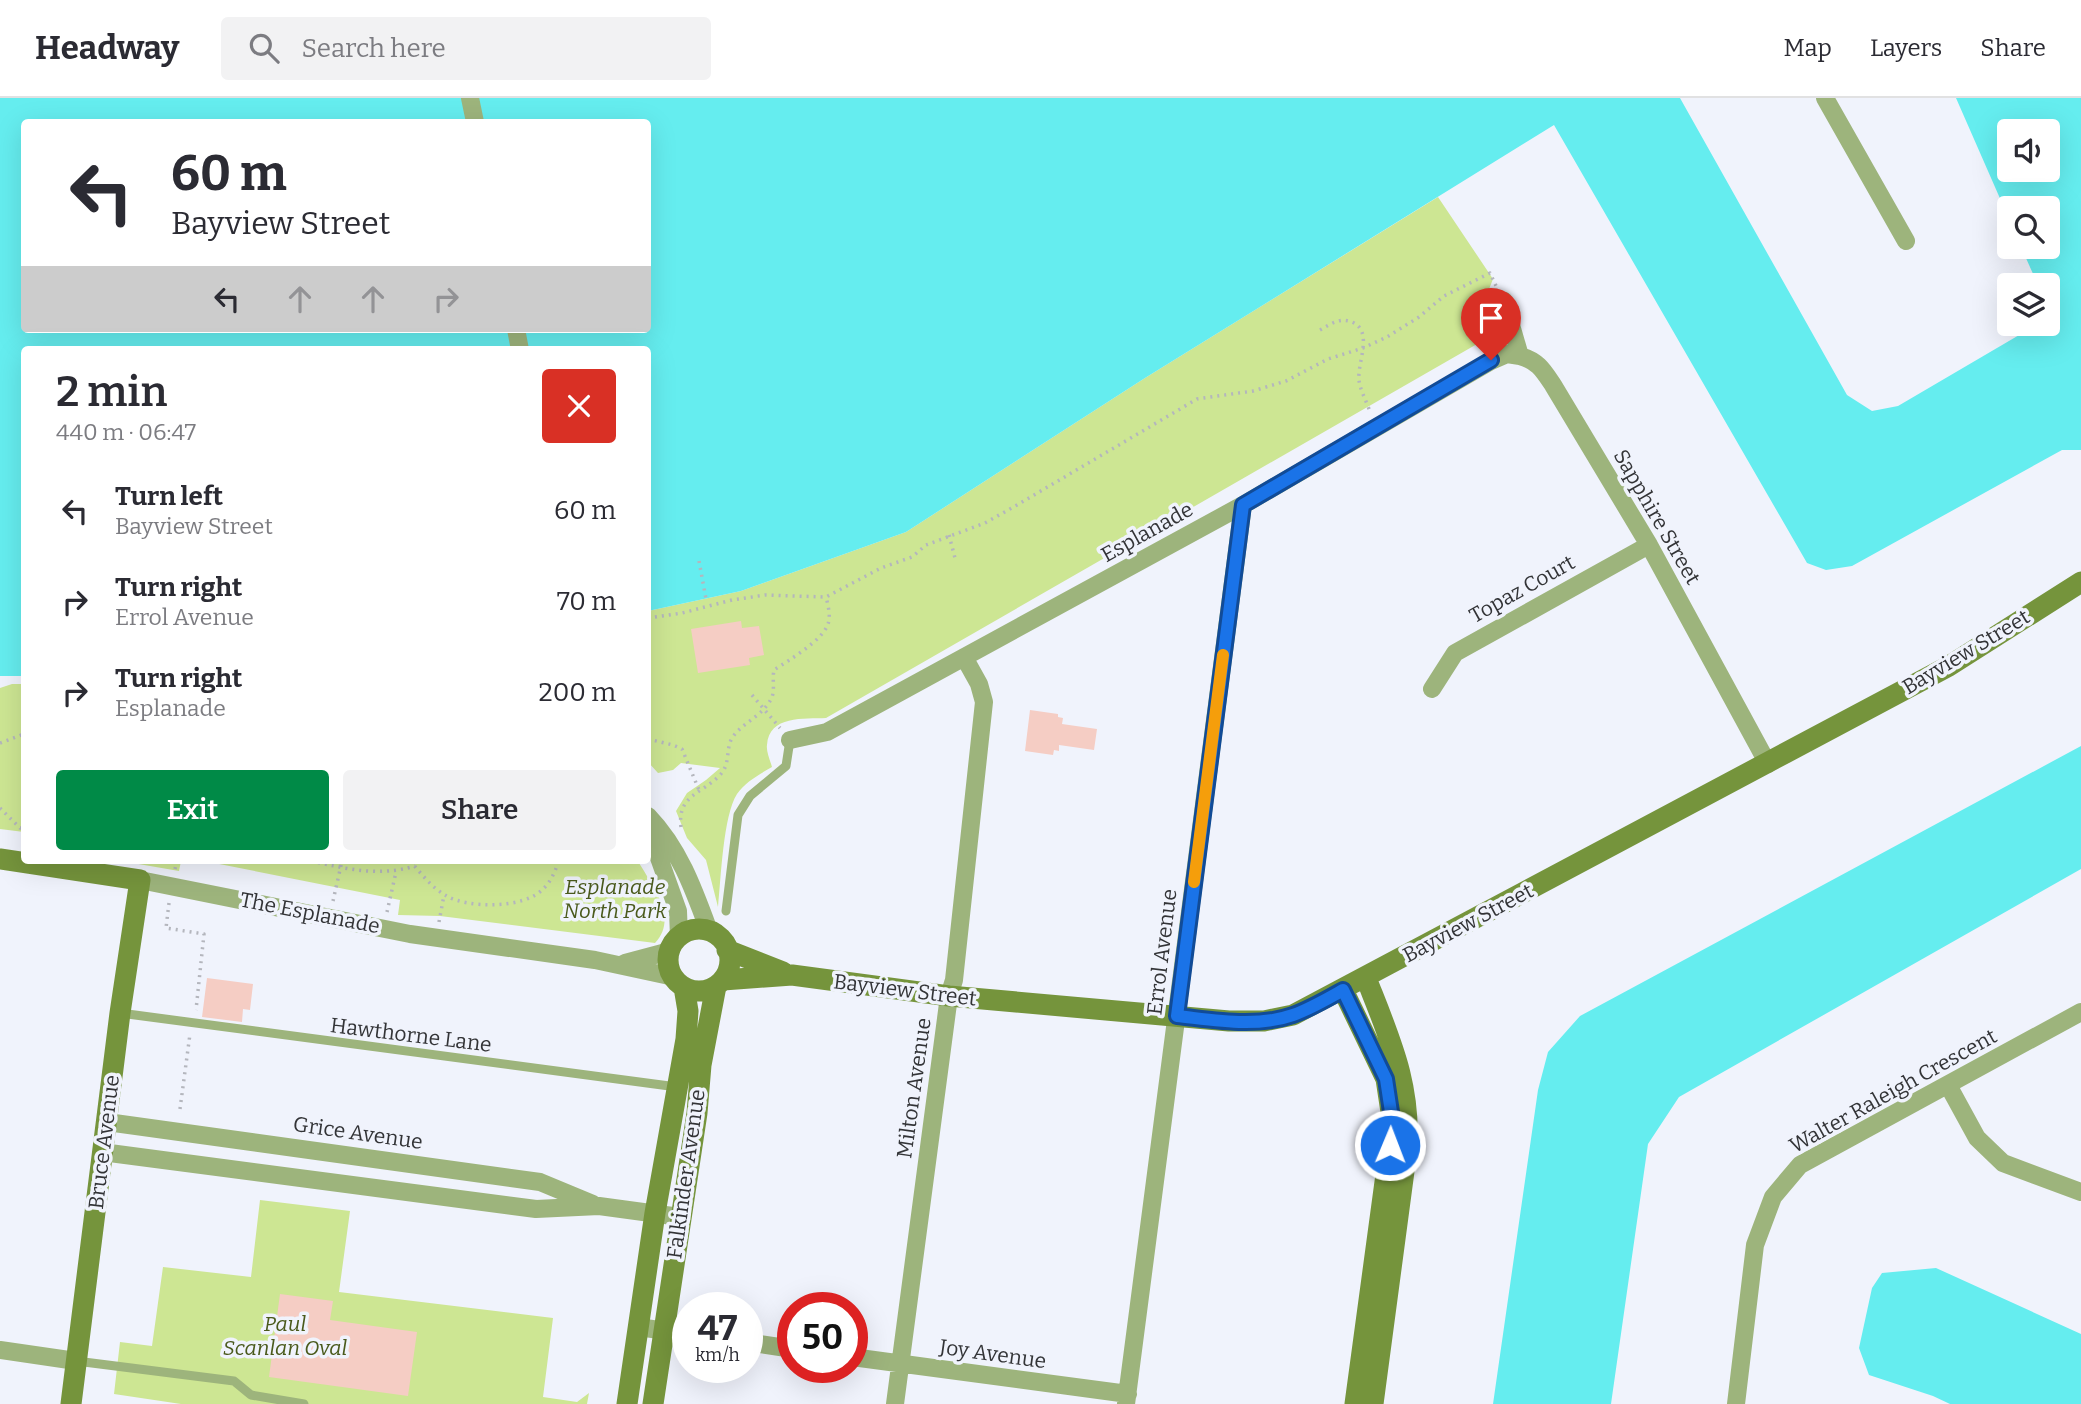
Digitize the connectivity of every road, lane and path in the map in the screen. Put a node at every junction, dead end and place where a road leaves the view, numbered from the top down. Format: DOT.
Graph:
graph roads {
  1 [pos="470,98"];
  2 [pos="1825,98"];
  3 [pos="474,119"];
  4 [pos="1906,241"];
  5 [pos="1504,301"];
  6 [pos="1321,330"];
  7 [pos="1363,348"];
  8 [pos="1520,356"];
  9 [pos="1376,428"];
  10 [pos="1243,505"];
  11 [pos="948,535"];
  12 [pos="1649,545"];
  13 [pos="955,558"];
  14 [pos="699,561"];
  15 [pos="2081,582"];
  16 [pos="826,597"];
  17 [pos="706,599"];
  18 [pos="651,618"];
  19 [pos="964,657"];
  20 [pos="1432,689"];
  21 [pos="752,695"];
  22 [pos="764,709"];
  23 [pos="21,735"];
  24 [pos="651,740"];
  25 [pos="790,740"];
  26 [pos="0,743"];
  27 [pos="1768,764"];
  28 [pos="699,790"];
  29 [pos="0,808"];
  30 [pos="651,819"];
  31 [pos="21,828"];
  32 [pos="681,830"];
  33 [pos="651,835"];
  34 [pos="0,859"];
  35 [pos="21,862"];
  36 [pos="33,864"];
  37 [pos="176,864"];
  38 [pos="326,864"];
  39 [pos="342,864"];
  40 [pos="557,864"];
  41 [pos="415,866"];
  42 [pos="341,867"];
  43 [pos="175,869"];
  44 [pos="396,872"];
  45 [pos="140,880"];
  46 [pos="444,895"];
  47 [pos="170,902"];
  48 [pos="726,911"];
  49 [pos="330,917"];
  50 [pos="384,928"];
  51 [pos="709,931"];
  52 [pos="437,938"];
  53 [pos="674,944"];
  54 [pos="727,950"];
  55 [pos="621,964"];
  56 [pos="792,975"];
  57 [pos="1366,978"];
  58 [pos="679,982"];
  59 [pos="720,983"];
  60 [pos="1343,990"];
  61 [pos="949,996"];
  62 [pos="120,1013"];
  63 [pos="2081,1013"];
  64 [pos="1177,1016"];
  65 [pos="196,1019"];
  66 [pos="195,1030"];
  67 [pos="1948,1084"];
  68 [pos="688,1088"];
  69 [pos="180,1109"];
  70 [pos="107,1122"];
  71 [pos="148,1127"];
  72 [pos="102,1152"];
  73 [pos="143,1158"];
  74 [pos="553,1187"];
  75 [pos="2081,1192"];
  76 [pos="599,1206"];
  77 [pos="550,1209"];
  78 [pos="655,1213"];
  79 [pos="680,1217"];
  80 [pos="638,1327"];
  81 [pos="665,1330"];
  82 [pos="672,1331"];
  83 [pos="0,1350"];
  84 [pos="868,1359"];
  85 [pos="76,1361"];
  86 [pos="900,1364"];
  87 [pos="1127,1399"];
  88 [pos="71,1404"];
  89 [pos="304,1404"];
  90 [pos="626,1404"];
  91 [pos="653,1404"];
  92 [pos="895,1404"];
  93 [pos="1355,1404"];
  94 [pos="1373,1404"];
  95 [pos="1735,1404"];
  1 -- 3 [label="street"];
  2 -- 4 [label="street"];
  5 -- 7 [label="path"];
  5 -- 8 [label="street"];
  6 -- 7 [label="path"];
  7 -- 9 [label="path"];
  7 -- 11 [label="path"];
  8 -- 9 [label="street, Esplanade"];
  8 -- 12 [label="street, Sapphire Street"];
  9 -- 10 [label="street, Esplanade"];
  10 -- 19 [label="street, Esplanade"];
  10 -- 64 [label="street, Errol Avenue"];
  11 -- 13 [label="path"];
  11 -- 16 [label="path"];
  12 -- 20 [label="street, Topaz Court"];
  12 -- 27 [label="street, Sapphire Street"];
  14 -- 17 [label="path"];
  15 -- 27 [label="street, Bayview Street"];
  16 -- 18 [label="path"];
  16 -- 22 [label="path"];
  19 -- 25 [label="street, Esplanade"];
  19 -- 61 [label="street, Milton Avenue"];
  21 -- 22 [label="path"];
  22 -- 25 [label="path"];
  22 -- 28 [label="path"];
  23 -- 26 [label="path"];
  24 -- 28 [label="path"];
  25 -- 48 [label="lane"];
  27 -- 57 [label="street, Bayview Street"];
  28 -- 32 [label="path"];
  29 -- 31 [label="path"];
  30 -- 51 [label="street"];
  33 -- 53 [label="street"];
  34 -- 35 [label="street, The Esplanade"];
  36 -- 45 [label="street, The Esplanade"];
  37 -- 43 [label="path"];
  38 -- 42 [label="path"];
  39 -- 42 [label="path"];
  40 -- 46 [label="path"];
  41 -- 44 [label="path"];
  41 -- 46 [label="path"];
  42 -- 44 [label="path"];
  42 -- 49 [label="path"];
  44 -- 50 [label="path"];
  45 -- 49 [label="street, The Esplanade"];
  45 -- 62 [label="street, Bruce Avenue"];
  46 -- 52 [label="path"];
  47 -- 65 [label="path"];
  49 -- 50 [label="street, The Esplanade"];
  50 -- 52 [label="street, The Esplanade"];
  51 -- 53 [label="street"];
  51 -- 54 [label="street"];
  52 -- 55 [label="street, The Esplanade"];
  53 -- 55 [label="street, The Esplanade"];
  53 -- 58 [label="street"];
  54 -- 56 [label="street, Bayview Street"];
  54 -- 59 [label="street"];
  55 -- 58 [label="street, The Esplanade"];
  56 -- 59 [label="street, Bayview Street"];
  56 -- 61 [label="street, Bayview Street"];
  57 -- 60 [label="street, Bayview Street"];
  57 -- 94 [label="street"];
  58 -- 59 [label="street"];
  58 -- 68 [label="street, Falkinder Avenue"];
  59 -- 68 [label="street, Falkinder Avenue"];
  60 -- 64 [label="street, Bayview Street"];
  60 -- 93 [label="street"];
  61 -- 64 [label="street, Bayview Street"];
  61 -- 86 [label="street, Milton Avenue"];
  62 -- 68 [label="lane, Hawthorne Lane"];
  62 -- 70 [label="street, Bruce Avenue"];
  63 -- 67 [label="street, Walter Raleigh Crescent"];
  64 -- 87 [label="street, Errol Avenue"];
  66 -- 69 [label="path"];
  67 -- 75 [label="street"];
  67 -- 95 [label="street, Walter Raleigh Crescent"];
  68 -- 78 [label="street, Falkinder Avenue"];
  68 -- 79 [label="street, Falkinder Avenue"];
  70 -- 71 [label="street, Grice Avenue"];
  70 -- 72 [label="street, Bruce Avenue"];
  71 -- 73 [label="street"];
  71 -- 74 [label="street, Grice Avenue"];
  72 -- 73 [label="street, Grice Avenue"];
  72 -- 85 [label="street, Bruce Avenue"];
  73 -- 77 [label="street, Grice Avenue"];
  74 -- 76 [label="street, Grice Avenue"];
  74 -- 77 [label="street"];
  76 -- 77 [label="street, Grice Avenue"];
  76 -- 78 [label="street, Grice Avenue"];
  78 -- 79 [label="street, Grice Avenue"];
  78 -- 80 [label="street, Falkinder Avenue"];
  79 -- 81 [label="street, Falkinder Avenue"];
  80 -- 81 [label="street"];
  80 -- 90 [label="street, Falkinder Avenue"];
  81 -- 82 [label="street"];
  81 -- 91 [label="street, Falkinder Avenue"];
  83 -- 85 [label="street"];
  84 -- 86 [label="street, Joy Avenue"];
  85 -- 88 [label="street, Bruce Avenue"];
  85 -- 89 [label="lane"];
  86 -- 87 [label="street, Joy Avenue"];
  86 -- 92 [label="street, Milton Avenue"];
}
